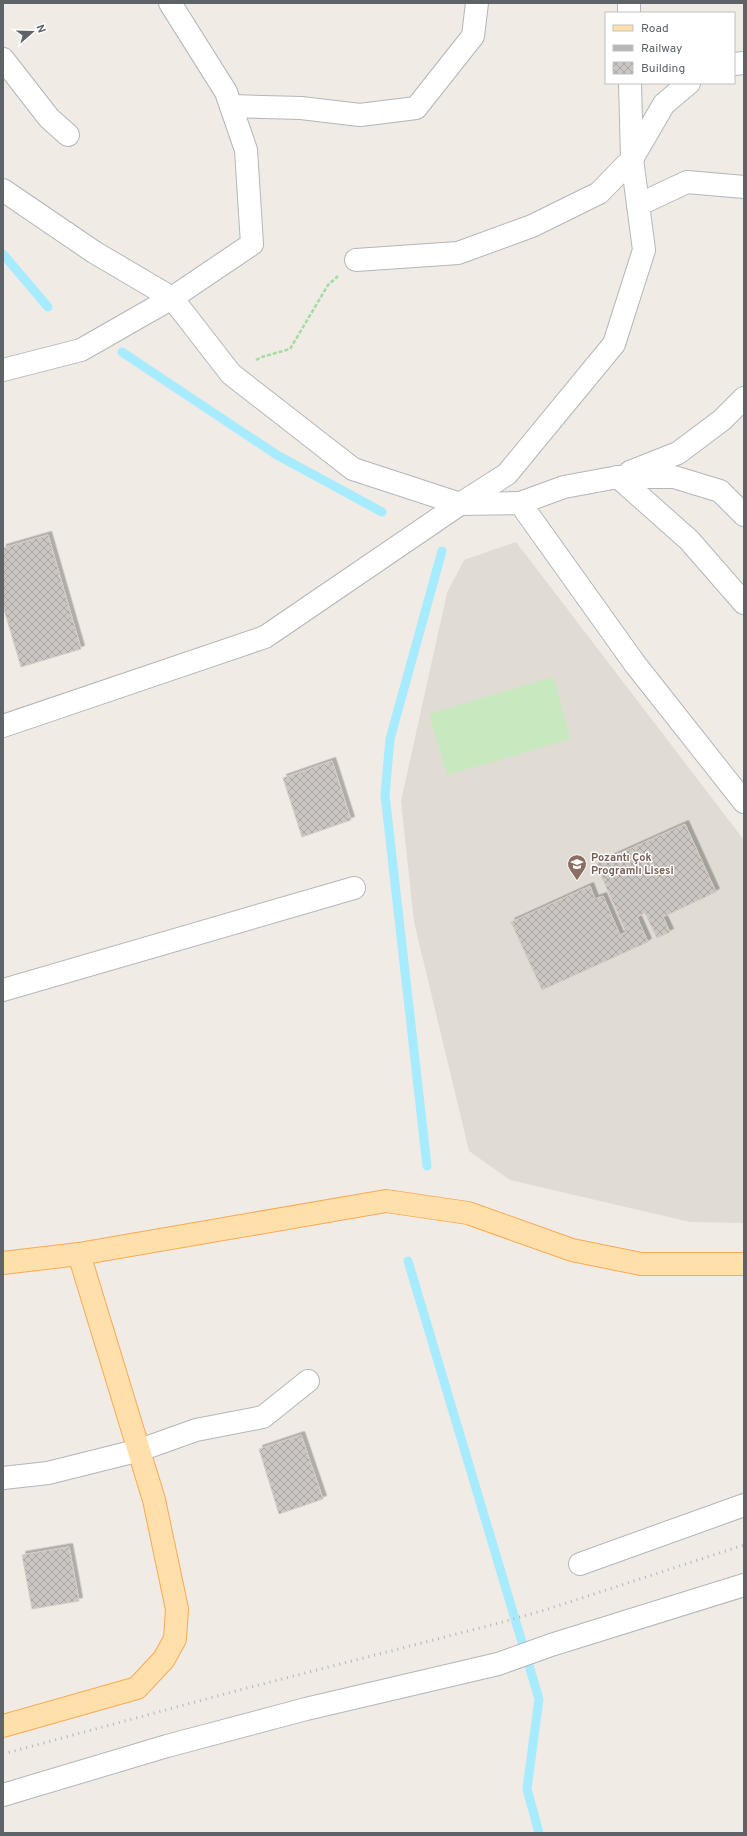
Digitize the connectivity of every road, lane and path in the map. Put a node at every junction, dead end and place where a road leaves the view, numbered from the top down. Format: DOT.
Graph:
graph roads {
  1 [pos="170,3"];
  2 [pos="477,3"];
  3 [pos="3,59"];
  4 [pos="630,84"];
  5 [pos="688,84"];
  6 [pos="231,106"];
  7 [pos="68,135"];
  8 [pos="632,159"];
  9 [pos="744,187"];
  10 [pos="3,190"];
  11 [pos="638,205"];
  12 [pos="356,260"];
  13 [pos="172,298"];
  14 [pos="3,370"];
  15 [pos="231,374"];
  16 [pos="744,398"];
  17 [pos="618,477"];
  18 [pos="520,503"];
  19 [pos="460,504"];
  20 [pos="744,515"];
  21 [pos="744,603"];
  22 [pos="3,726"];
  23 [pos="744,802"];
  24 [pos="354,888"];
  25 [pos="3,990"];
  26 [pos="79,1254"];
  27 [pos="3,1263"];
  28 [pos="744,1264"];
  29 [pos="308,1381"];
  30 [pos="140,1450"];
  31 [pos="3,1478"];
  32 [pos="744,1505"];
  33 [pos="580,1564"];
  34 [pos="744,1585"];
  35 [pos="3,1726"];
  36 [pos="3,1795"];
  1 -- 6 [label="street"];
  2 -- 6 [label="street"];
  3 -- 7 [label="street"];
  4 -- 8 [label="street"];
  5 -- 8 [label="street"];
  6 -- 13 [label="street"];
  8 -- 11 [label="street"];
  8 -- 12 [label="street"];
  9 -- 11 [label="street"];
  10 -- 13 [label="street"];
  11 -- 19 [label="street"];
  12 -- 15 [label="path"];
  13 -- 14 [label="street"];
  13 -- 15 [label="street"];
  15 -- 19 [label="street"];
  16 -- 17 [label="street"];
  17 -- 18 [label="street"];
  17 -- 20 [label="street"];
  17 -- 21 [label="street"];
  18 -- 19 [label="street"];
  18 -- 23 [label="street"];
  19 -- 22 [label="street"];
  24 -- 25 [label="street"];
  26 -- 27 [label="main road"];
  26 -- 28 [label="main road"];
  26 -- 30 [label="main road"];
  29 -- 30 [label="street"];
  30 -- 31 [label="street"];
  30 -- 35 [label="main road"];
  32 -- 33 [label="street"];
  34 -- 36 [label="street"];
}
